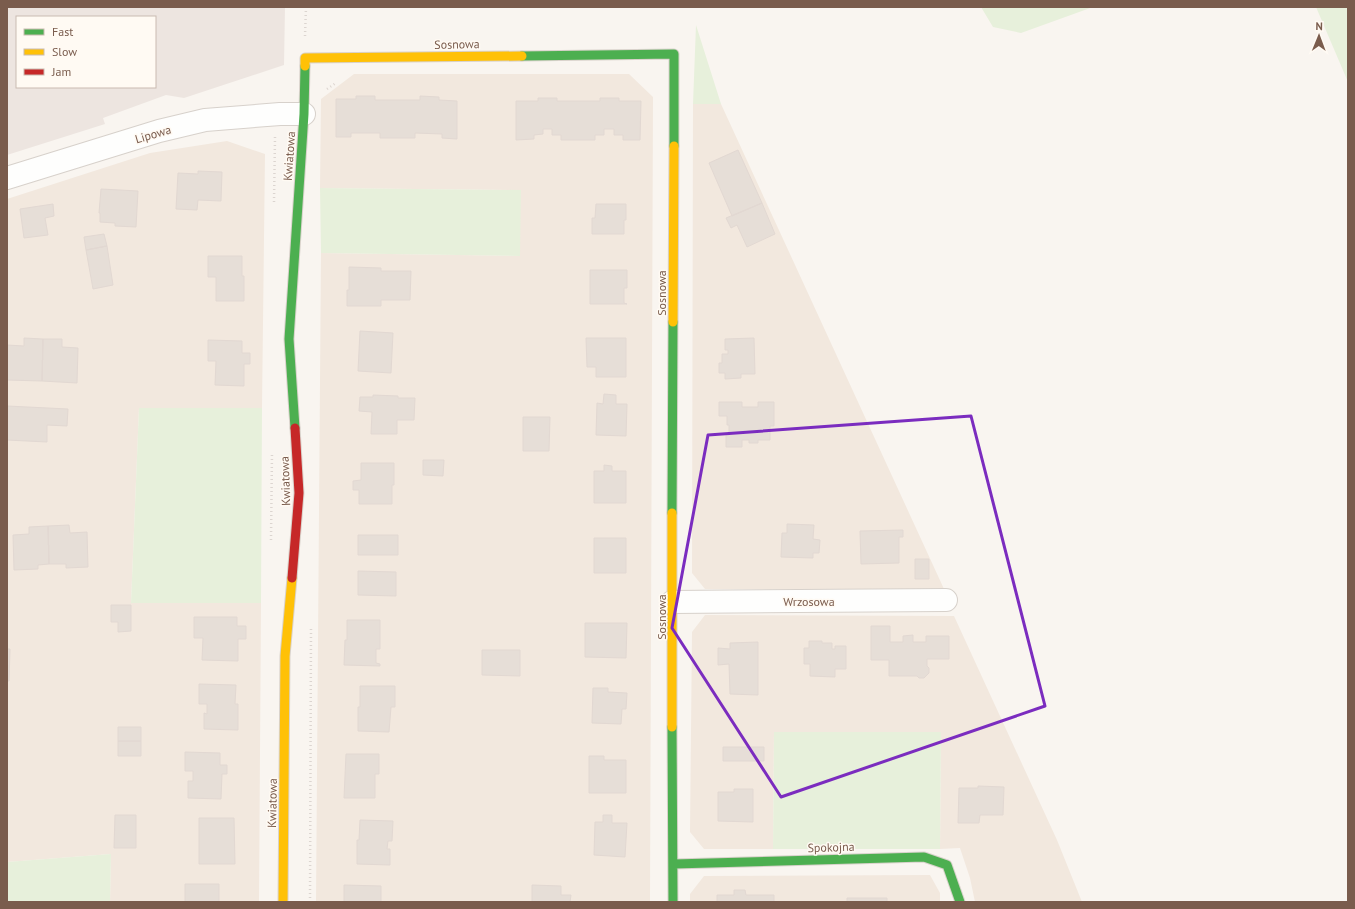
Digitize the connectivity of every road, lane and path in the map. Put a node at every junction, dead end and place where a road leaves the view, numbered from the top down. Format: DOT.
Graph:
graph roads {
  1 [pos="306,7"];
  2 [pos="305,58"];
  3 [pos="304,114"];
  4 [pos="275,132"];
  5 [pos="7,178"];
  6 [pos="274,203"];
  7 [pos="272,451"];
  8 [pos="271,543"];
  9 [pos="946,600"];
  10 [pos="672,602"];
  11 [pos="674,864"];
  12 [pos="283,902"];
  13 [pos="673,902"];
  14 [pos="960,902"];
  1 -- 2 [label="path"];
  2 -- 3 [label="street, Kwiatowa"];
  2 -- 10 [label="street, Sosnowa"];
  3 -- 5 [label="street, Lipowa"];
  3 -- 12 [label="street, Kwiatowa"];
  4 -- 6 [label="path"];
  7 -- 8 [label="path"];
  9 -- 10 [label="street, Wrzosowa"];
  10 -- 11 [label="street, Sosnowa"];
  11 -- 13 [label="street, Sosnowa"];
  11 -- 14 [label="street, Spokojna"];
}
